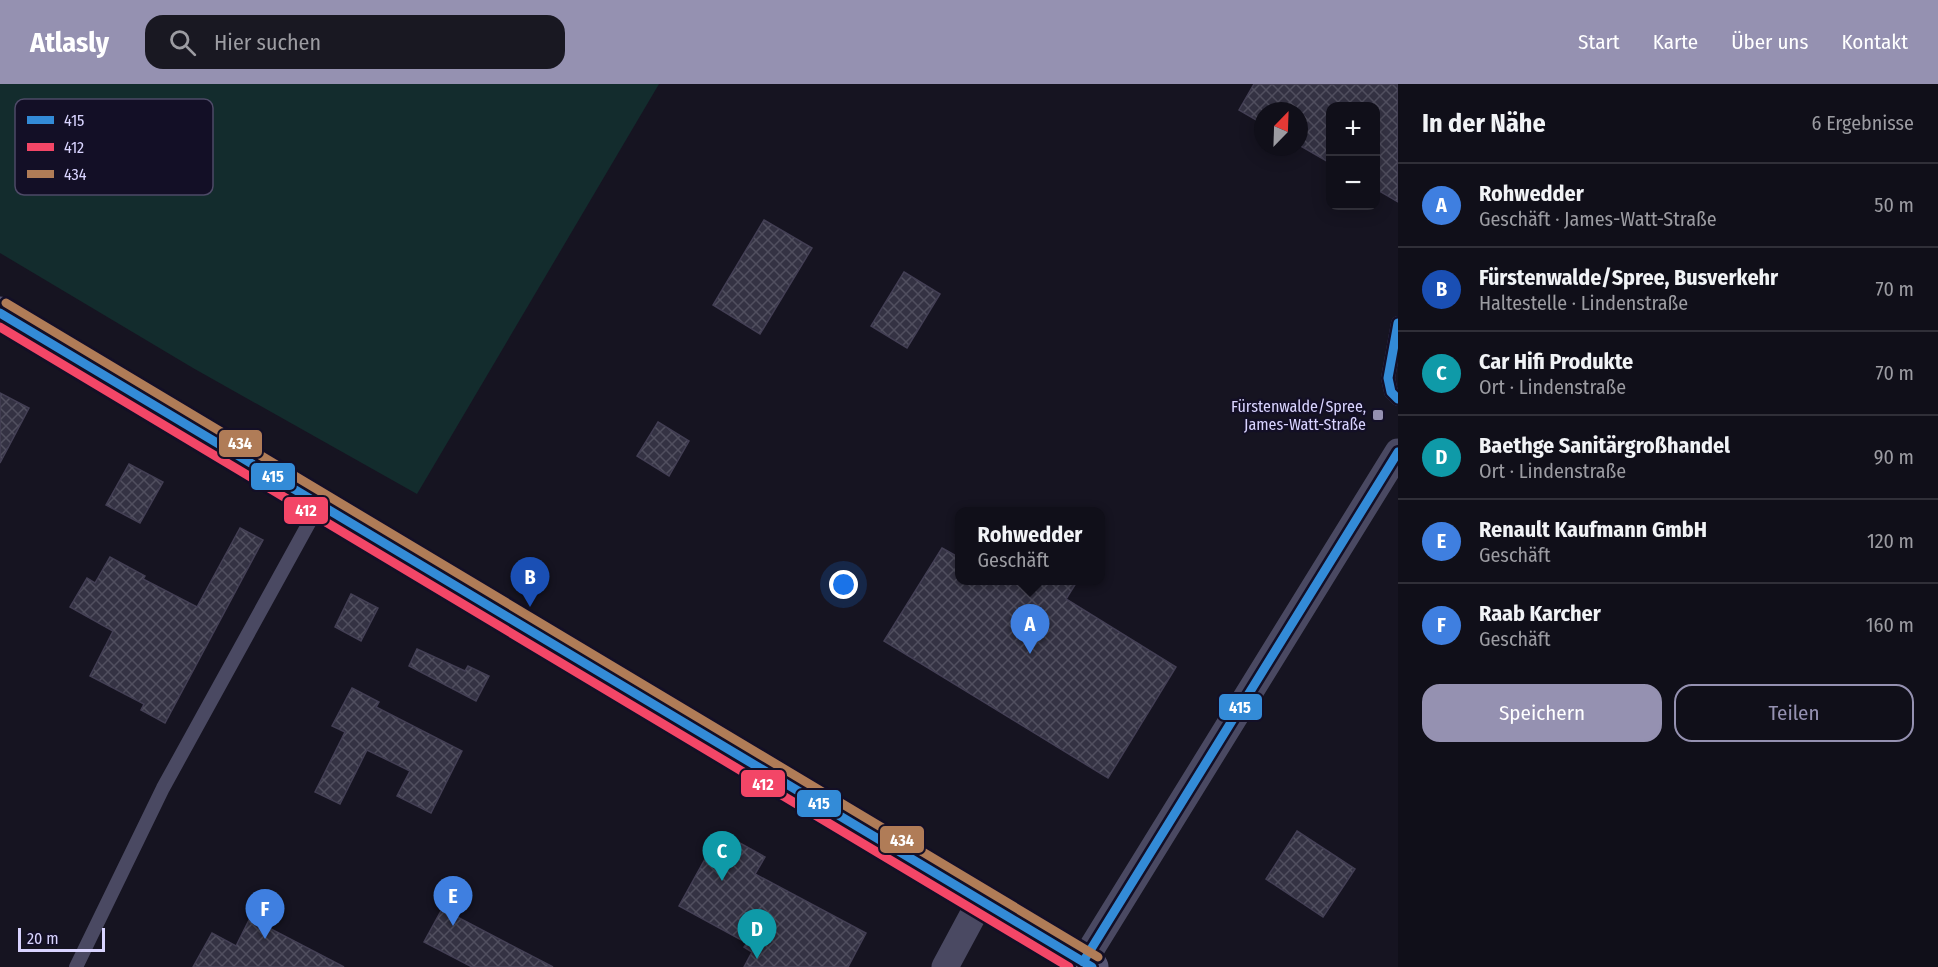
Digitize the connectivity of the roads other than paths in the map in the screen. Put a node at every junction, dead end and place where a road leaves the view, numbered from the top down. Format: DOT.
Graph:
graph roads {
  1 [pos="0,313"];
  2 [pos="1398,323"];
  3 [pos="1398,399"];
  4 [pos="1398,452"];
  5 [pos="320,503"];
  6 [pos="981,900"];
  7 [pos="1088,964"];
  8 [pos="76,967"];
  9 [pos="945,967"];
  1 -- 5 [label="street"];
  2 -- 3 [label="lane"];
  4 -- 7 [label="street"];
  5 -- 6 [label="street"];
  5 -- 8 [label="lane"];
  6 -- 7 [label="street"];
  6 -- 9 [label="street"];
}
